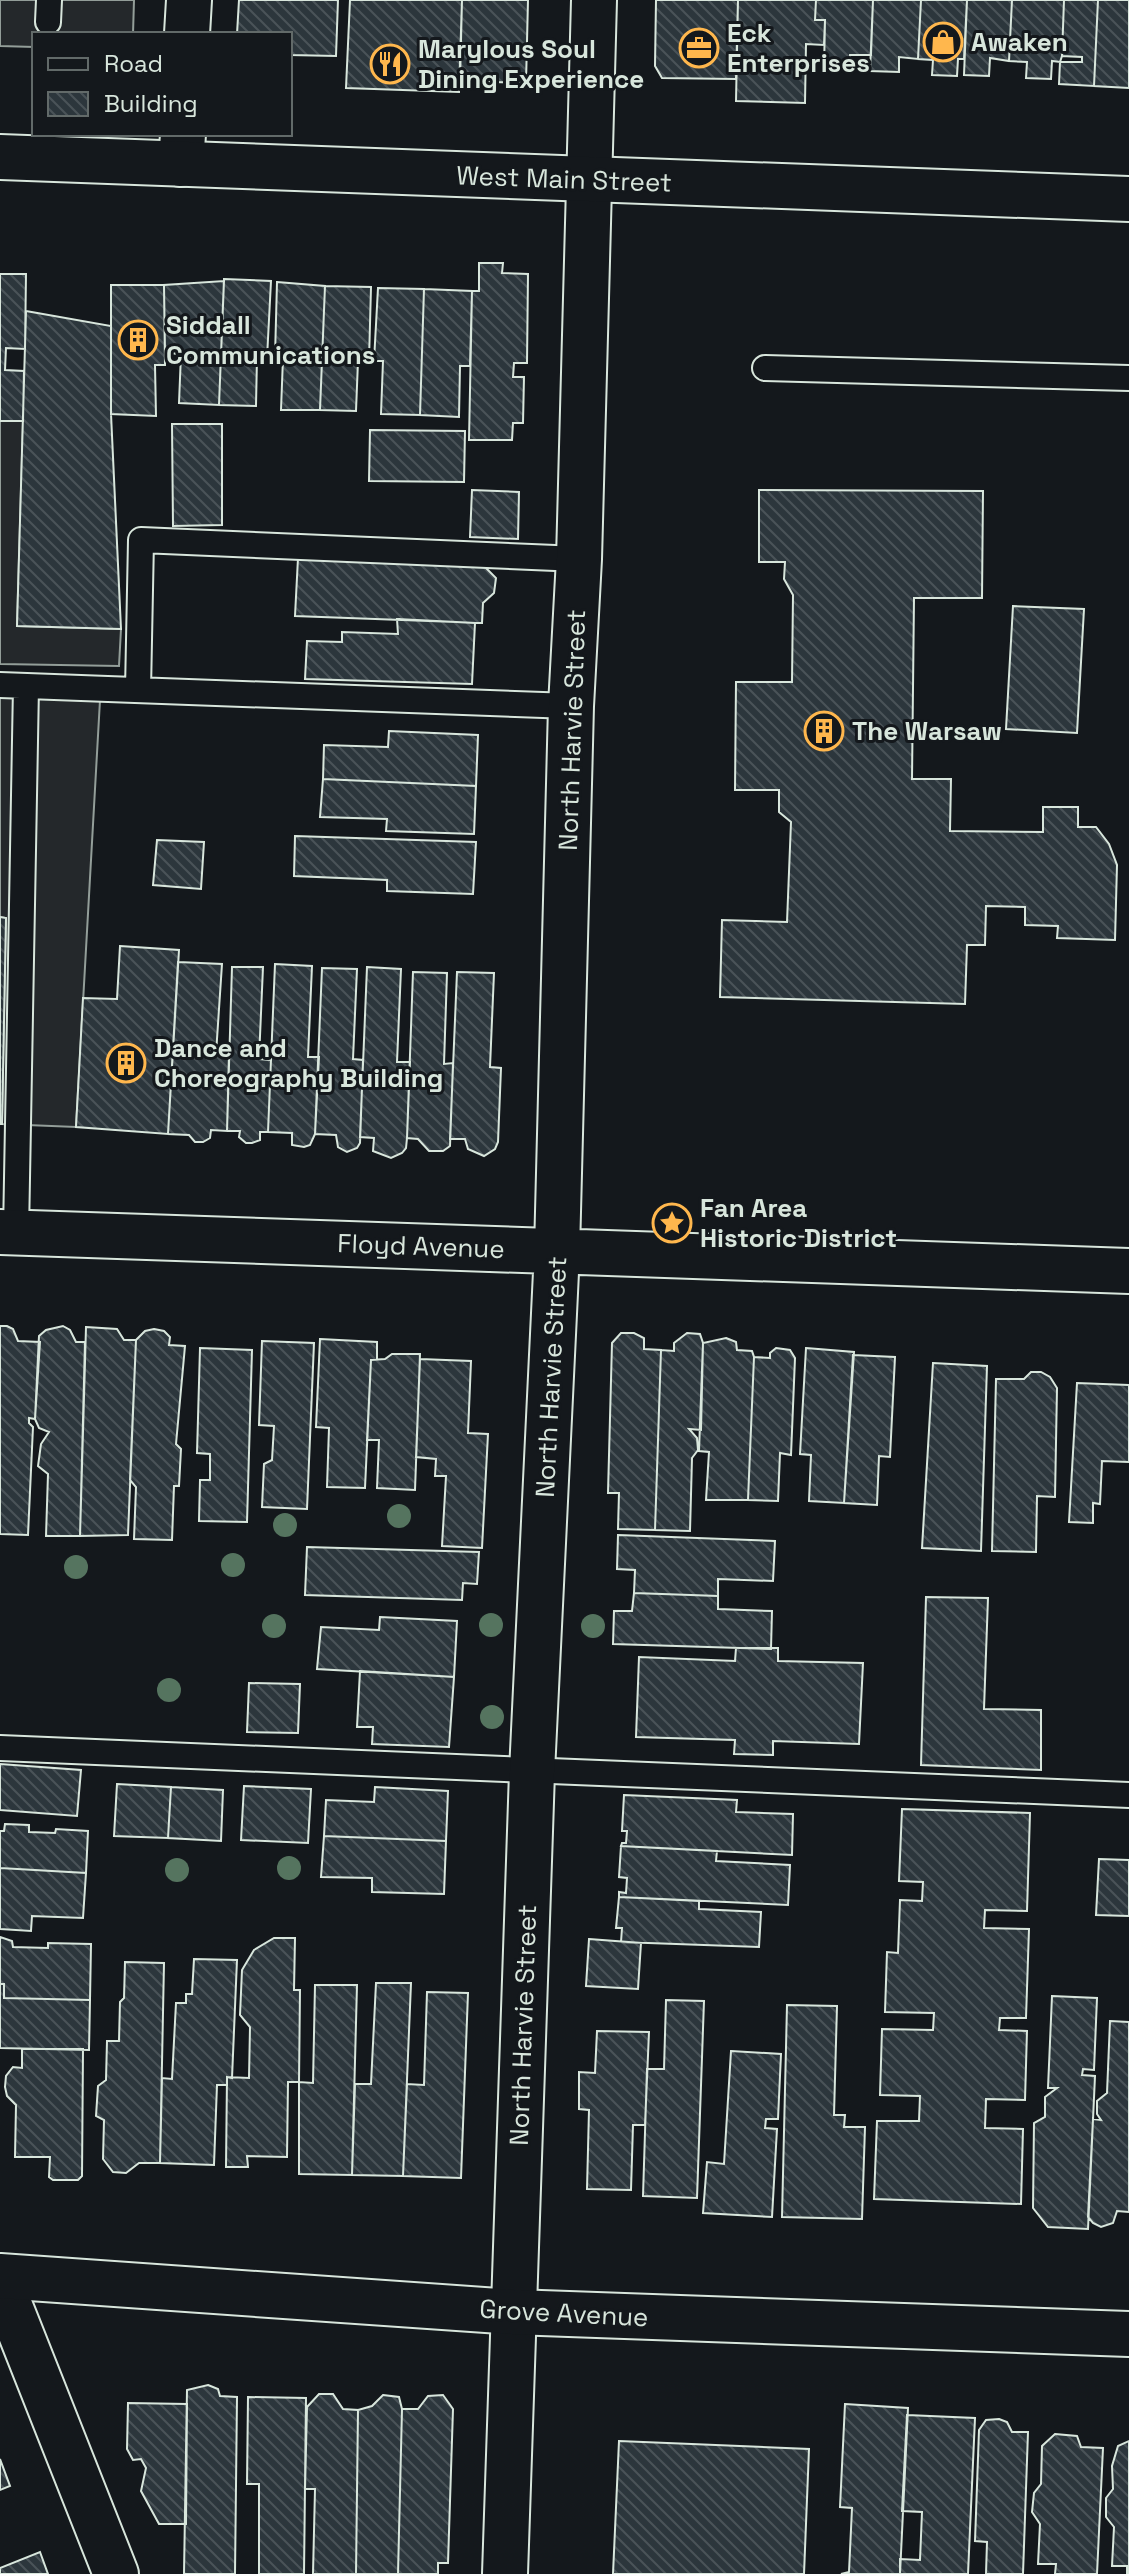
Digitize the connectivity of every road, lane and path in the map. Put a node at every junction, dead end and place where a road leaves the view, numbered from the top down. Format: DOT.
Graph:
graph roads {
  1 [pos="189,0"];
  2 [pos="594,0"];
  3 [pos="187,32"];
  4 [pos="182,149"];
  5 [pos="0,157"];
  6 [pos="587,180"];
  7 [pos="1129,199"];
  8 [pos="765,368"];
  9 [pos="1129,378"];
  10 [pos="579,559"];
  11 [pos="0,685"];
  12 [pos="26,686"];
  13 [pos="138,690"];
  14 [pos="571,706"];
  15 [pos="11,842"];
  16 [pos="8,1233"];
  17 [pos="557,1251"];
  18 [pos="1129,1271"];
  19 [pos="0,1748"];
  20 [pos="532,1772"];
  21 [pos="1129,1795"];
  22 [pos="0,2278"];
  23 [pos="513,2312"];
  24 [pos="1129,2334"];
  25 [pos="116,2574"];
  26 [pos="505,2574"];
  1 -- 3 [label="street"];
  2 -- 6 [label="street, North Harvie Street"];
  4 -- 5 [label="street, West Main Street"];
  4 -- 6 [label="street, West Main Street"];
  6 -- 7 [label="street, West Main Street"];
  6 -- 10 [label="street, North Harvie Street"];
  8 -- 9 [label="lane"];
  10 -- 13 [label="lane"];
  10 -- 14 [label="street, North Harvie Street"];
  11 -- 12 [label="lane"];
  12 -- 13 [label="lane"];
  12 -- 15 [label="lane"];
  13 -- 14 [label="lane"];
  14 -- 17 [label="street, North Harvie Street"];
  15 -- 16 [label="lane"];
  16 -- 17 [label="street, Floyd Avenue"];
  17 -- 18 [label="street, Floyd Avenue"];
  17 -- 20 [label="street, North Harvie Street"];
  19 -- 20 [label="lane"];
  20 -- 21 [label="lane"];
  20 -- 23 [label="street, North Harvie Street"];
  22 -- 23 [label="street, Grove Avenue"];
  22 -- 25 [label="street"];
  23 -- 24 [label="street, Grove Avenue"];
  23 -- 26 [label="street, North Harvie Street"];
}
